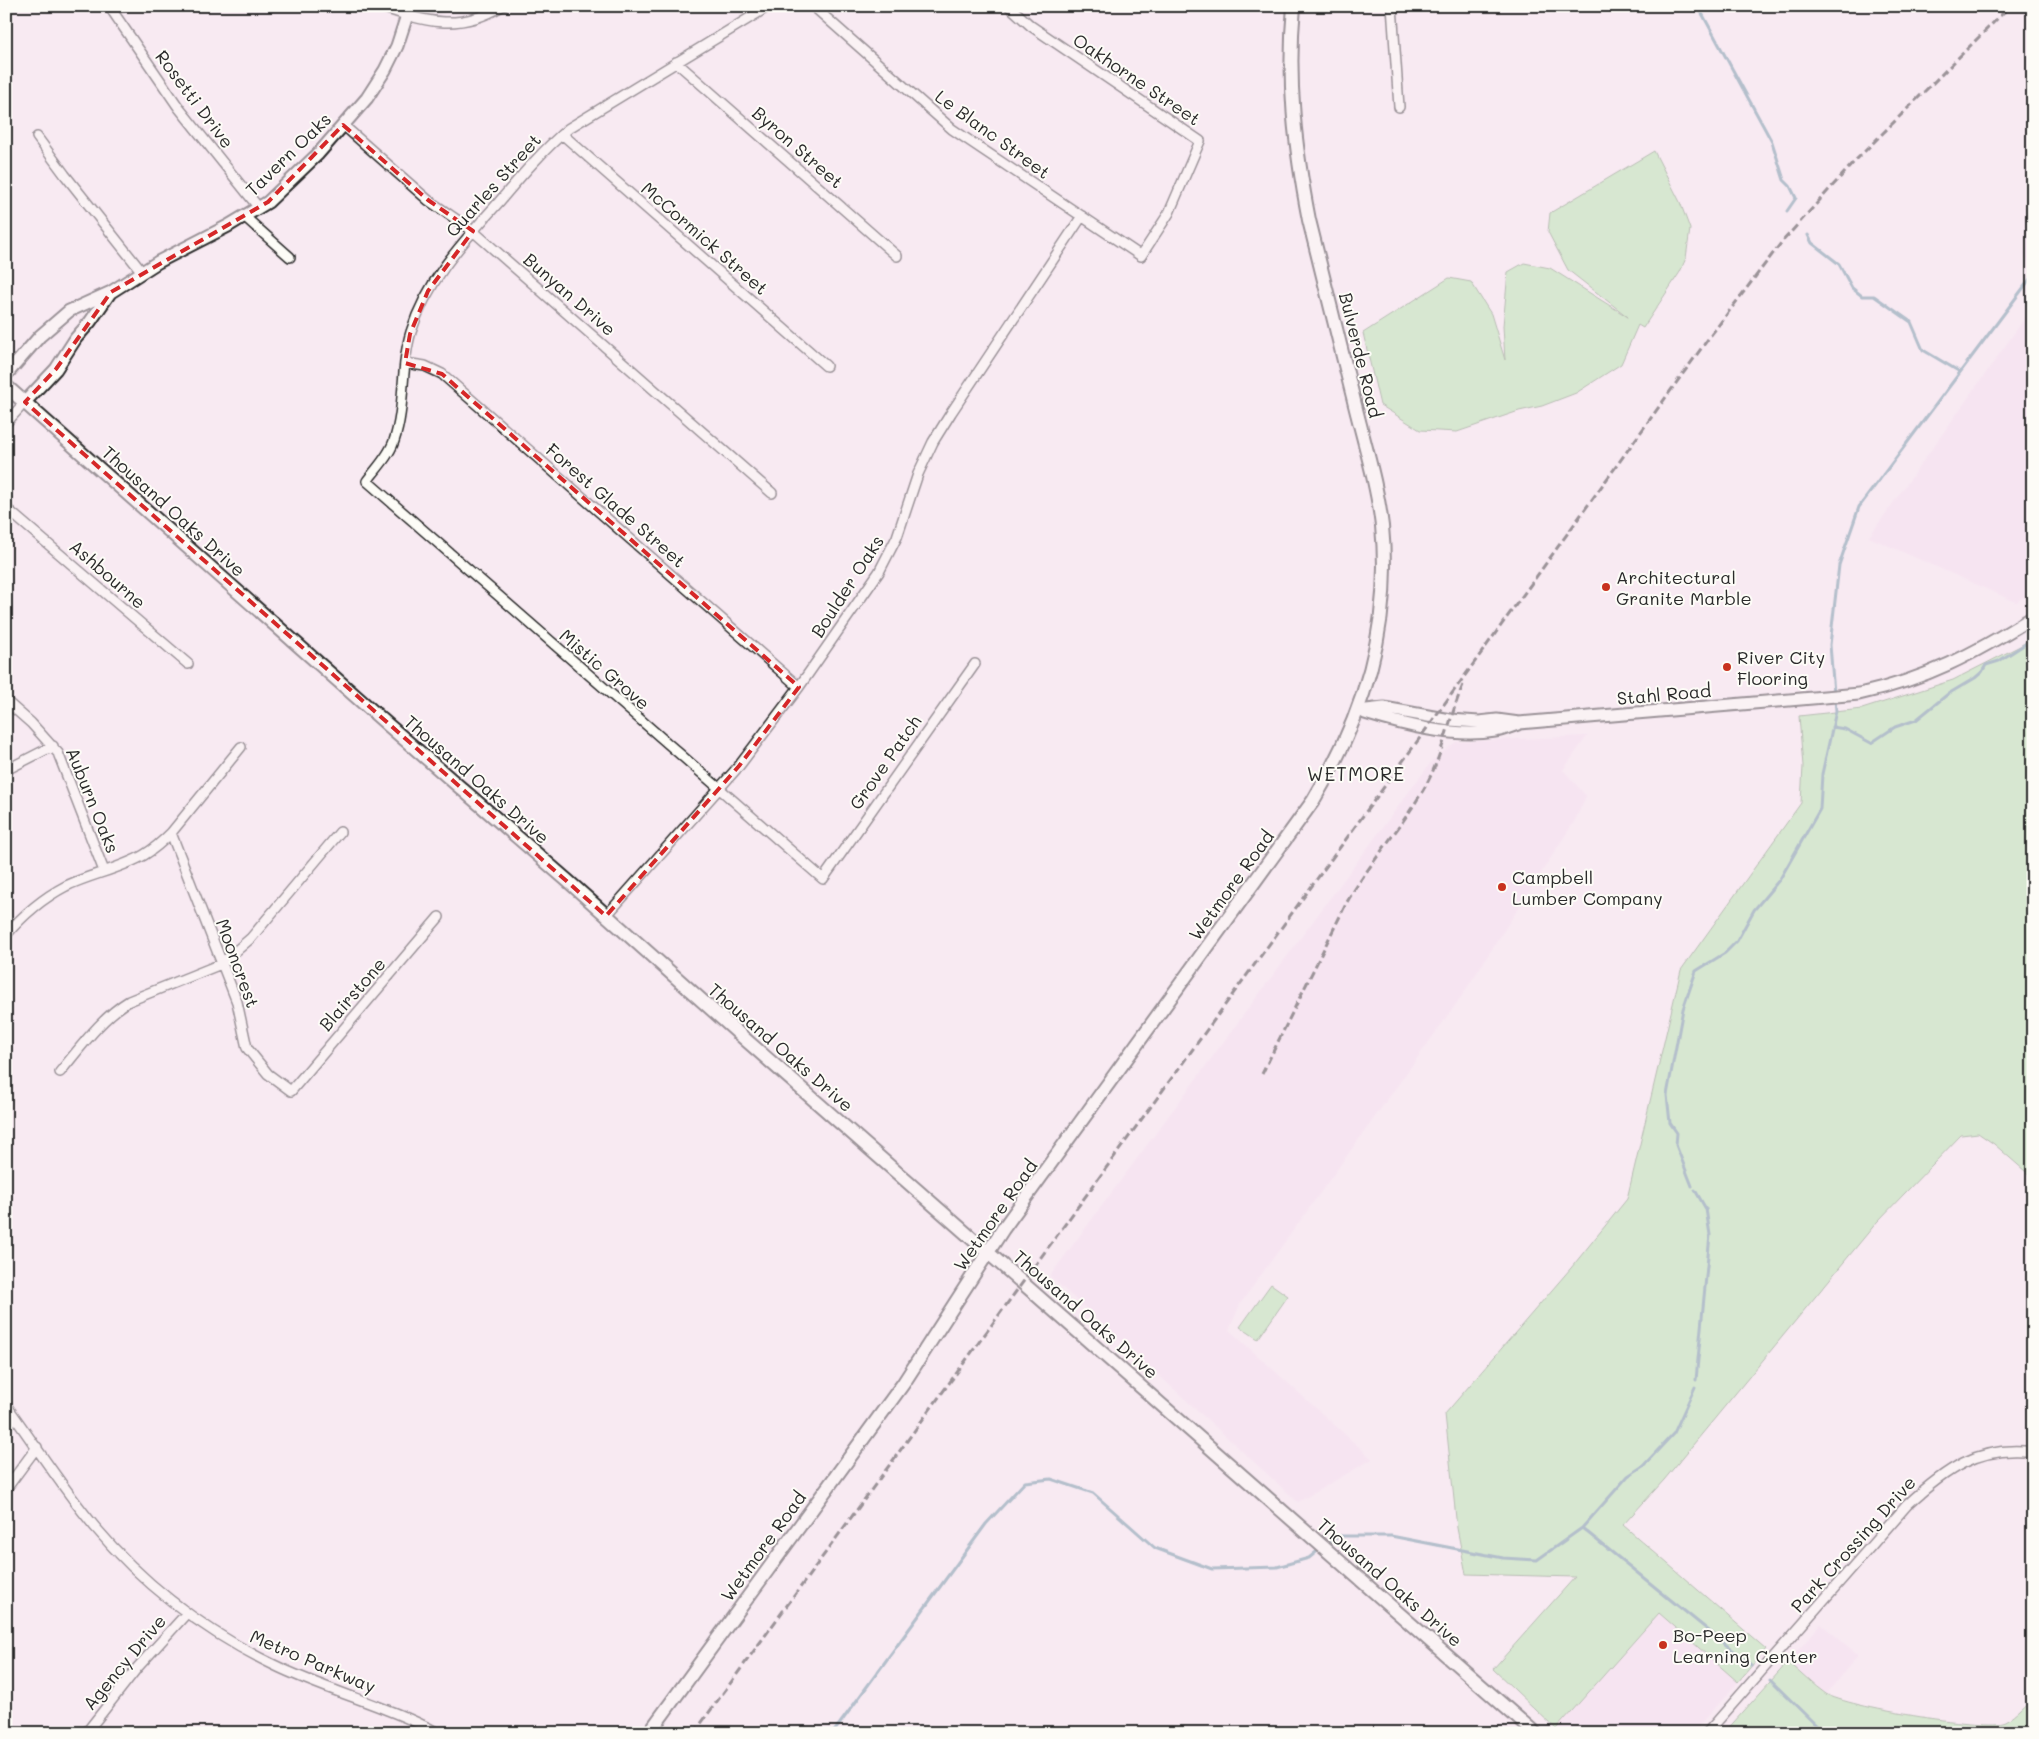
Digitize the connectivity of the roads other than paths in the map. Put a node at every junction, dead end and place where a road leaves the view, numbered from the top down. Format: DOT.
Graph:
graph roads {
  1 [pos="109,6"];
  2 [pos="378,6"];
  3 [pos="502,6"];
  4 [pos="769,6"];
  5 [pos="812,6"];
  6 [pos="1009,6"];
  7 [pos="1294,6"];
  8 [pos="1392,6"];
  9 [pos="409,11"];
  10 [pos="676,62"];
  11 [pos="1398,107"];
  12 [pos="343,125"];
  13 [pos="562,134"];
  14 [pos="37,137"];
  15 [pos="259,208"];
  16 [pos="1082,216"];
  17 [pos="245,217"];
  18 [pos="473,231"];
  19 [pos="898,256"];
  20 [pos="1141,256"];
  21 [pos="290,257"];
  22 [pos="142,272"];
  23 [pos="111,292"];
  24 [pos="405,364"];
  25 [pos="826,366"];
  26 [pos="6,374"];
  27 [pos="6,386"];
  28 [pos="25,402"];
  29 [pos="6,423"];
  30 [pos="367,481"];
  31 [pos="772,493"];
  32 [pos="6,508"];
  33 [pos="2033,617"];
  34 [pos="188,664"];
  35 [pos="975,664"];
  36 [pos="798,686"];
  37 [pos="6,701"];
  38 [pos="1358,710"];
  39 [pos="53,746"];
  40 [pos="241,746"];
  41 [pos="6,770"];
  42 [pos="719,790"];
  43 [pos="340,832"];
  44 [pos="171,833"];
  45 [pos="104,871"];
  46 [pos="823,879"];
  47 [pos="606,916"];
  48 [pos="439,917"];
  49 [pos="6,935"];
  50 [pos="221,964"];
  51 [pos="60,1072"];
  52 [pos="290,1091"];
  53 [pos="988,1252"];
  54 [pos="6,1405"];
  55 [pos="37,1447"];
  56 [pos="2033,1452"];
  57 [pos="6,1489"];
  58 [pos="187,1613"];
  59 [pos="86,1733"];
  60 [pos="438,1733"];
  61 [pos="649,1733"];
  62 [pos="1534,1733"];
  63 [pos="1707,1733"];
  1 -- 15 [label="street, Rosetti Drive"];
  2 -- 9 [label="street"];
  3 -- 9 [label="street"];
  4 -- 10 [label="street, Quarles Street"];
  5 -- 16 [label="street, Le Blanc Street"];
  6 -- 20 [label="street, Oakhorne Street"];
  7 -- 38 [label="main road, Bulverde Road"];
  8 -- 11 [label="street"];
  9 -- 12 [label="street, Tavern Oaks"];
  10 -- 13 [label="street, Quarles Street"];
  10 -- 19 [label="street, Byron Street"];
  12 -- 15 [label="street, Tavern Oaks"];
  12 -- 18 [label="street, Bunyan Drive"];
  13 -- 18 [label="street, Quarles Street"];
  13 -- 25 [label="street, McCormick Street"];
  14 -- 22 [label="street"];
  15 -- 17 [label="street, Tavern Oaks"];
  16 -- 20 [label="street, Le Blanc Street"];
  16 -- 36 [label="street, Boulder Oaks"];
  17 -- 21 [label="street"];
  17 -- 22 [label="street, Tavern Oaks"];
  18 -- 24 [label="street, Quarles Street"];
  18 -- 31 [label="street, Bunyan Drive"];
  22 -- 23 [label="street, Tavern Oaks"];
  23 -- 26 [label="street, Tavern Oaks"];
  23 -- 28 [label="street, Tavern Oaks"];
  24 -- 30 [label="street, Quarles Street"];
  24 -- 36 [label="street, Forest Glade Street"];
  27 -- 28 [label="main road, Thousand Oaks Drive"];
  28 -- 29 [label="street, Tavern Oaks"];
  28 -- 47 [label="main road, Thousand Oaks Drive"];
  30 -- 42 [label="street, Mistic Grove"];
  32 -- 34 [label="street, Ashbourne"];
  33 -- 38 [label="street, Stahl Road"];
  35 -- 46 [label="street, Grove Patch"];
  36 -- 42 [label="street, Boulder Oaks"];
  37 -- 39 [label="street, Auburn Oaks"];
  38 -- 53 [label="main road, Wetmore Road"];
  39 -- 41 [label="street"];
  39 -- 45 [label="street, Auburn Oaks"];
  40 -- 44 [label="street"];
  42 -- 46 [label="street, Mistic Grove"];
  42 -- 47 [label="street, Boulder Oaks"];
  43 -- 50 [label="street"];
  44 -- 45 [label="street"];
  44 -- 50 [label="street, Mooncrest"];
  45 -- 49 [label="street"];
  47 -- 53 [label="main road, Thousand Oaks Drive"];
  48 -- 52 [label="street, Blairstone"];
  50 -- 51 [label="street"];
  50 -- 52 [label="street, Mooncrest"];
  53 -- 61 [label="main road, Wetmore Road"];
  53 -- 62 [label="main road, Thousand Oaks Drive"];
  54 -- 55 [label="street, Metro Parkway"];
  55 -- 57 [label="street"];
  55 -- 58 [label="street, Metro Parkway"];
  56 -- 63 [label="street, Park Crossing Drive"];
  58 -- 59 [label="street, Agency Drive"];
  58 -- 60 [label="street, Metro Parkway"];
}
